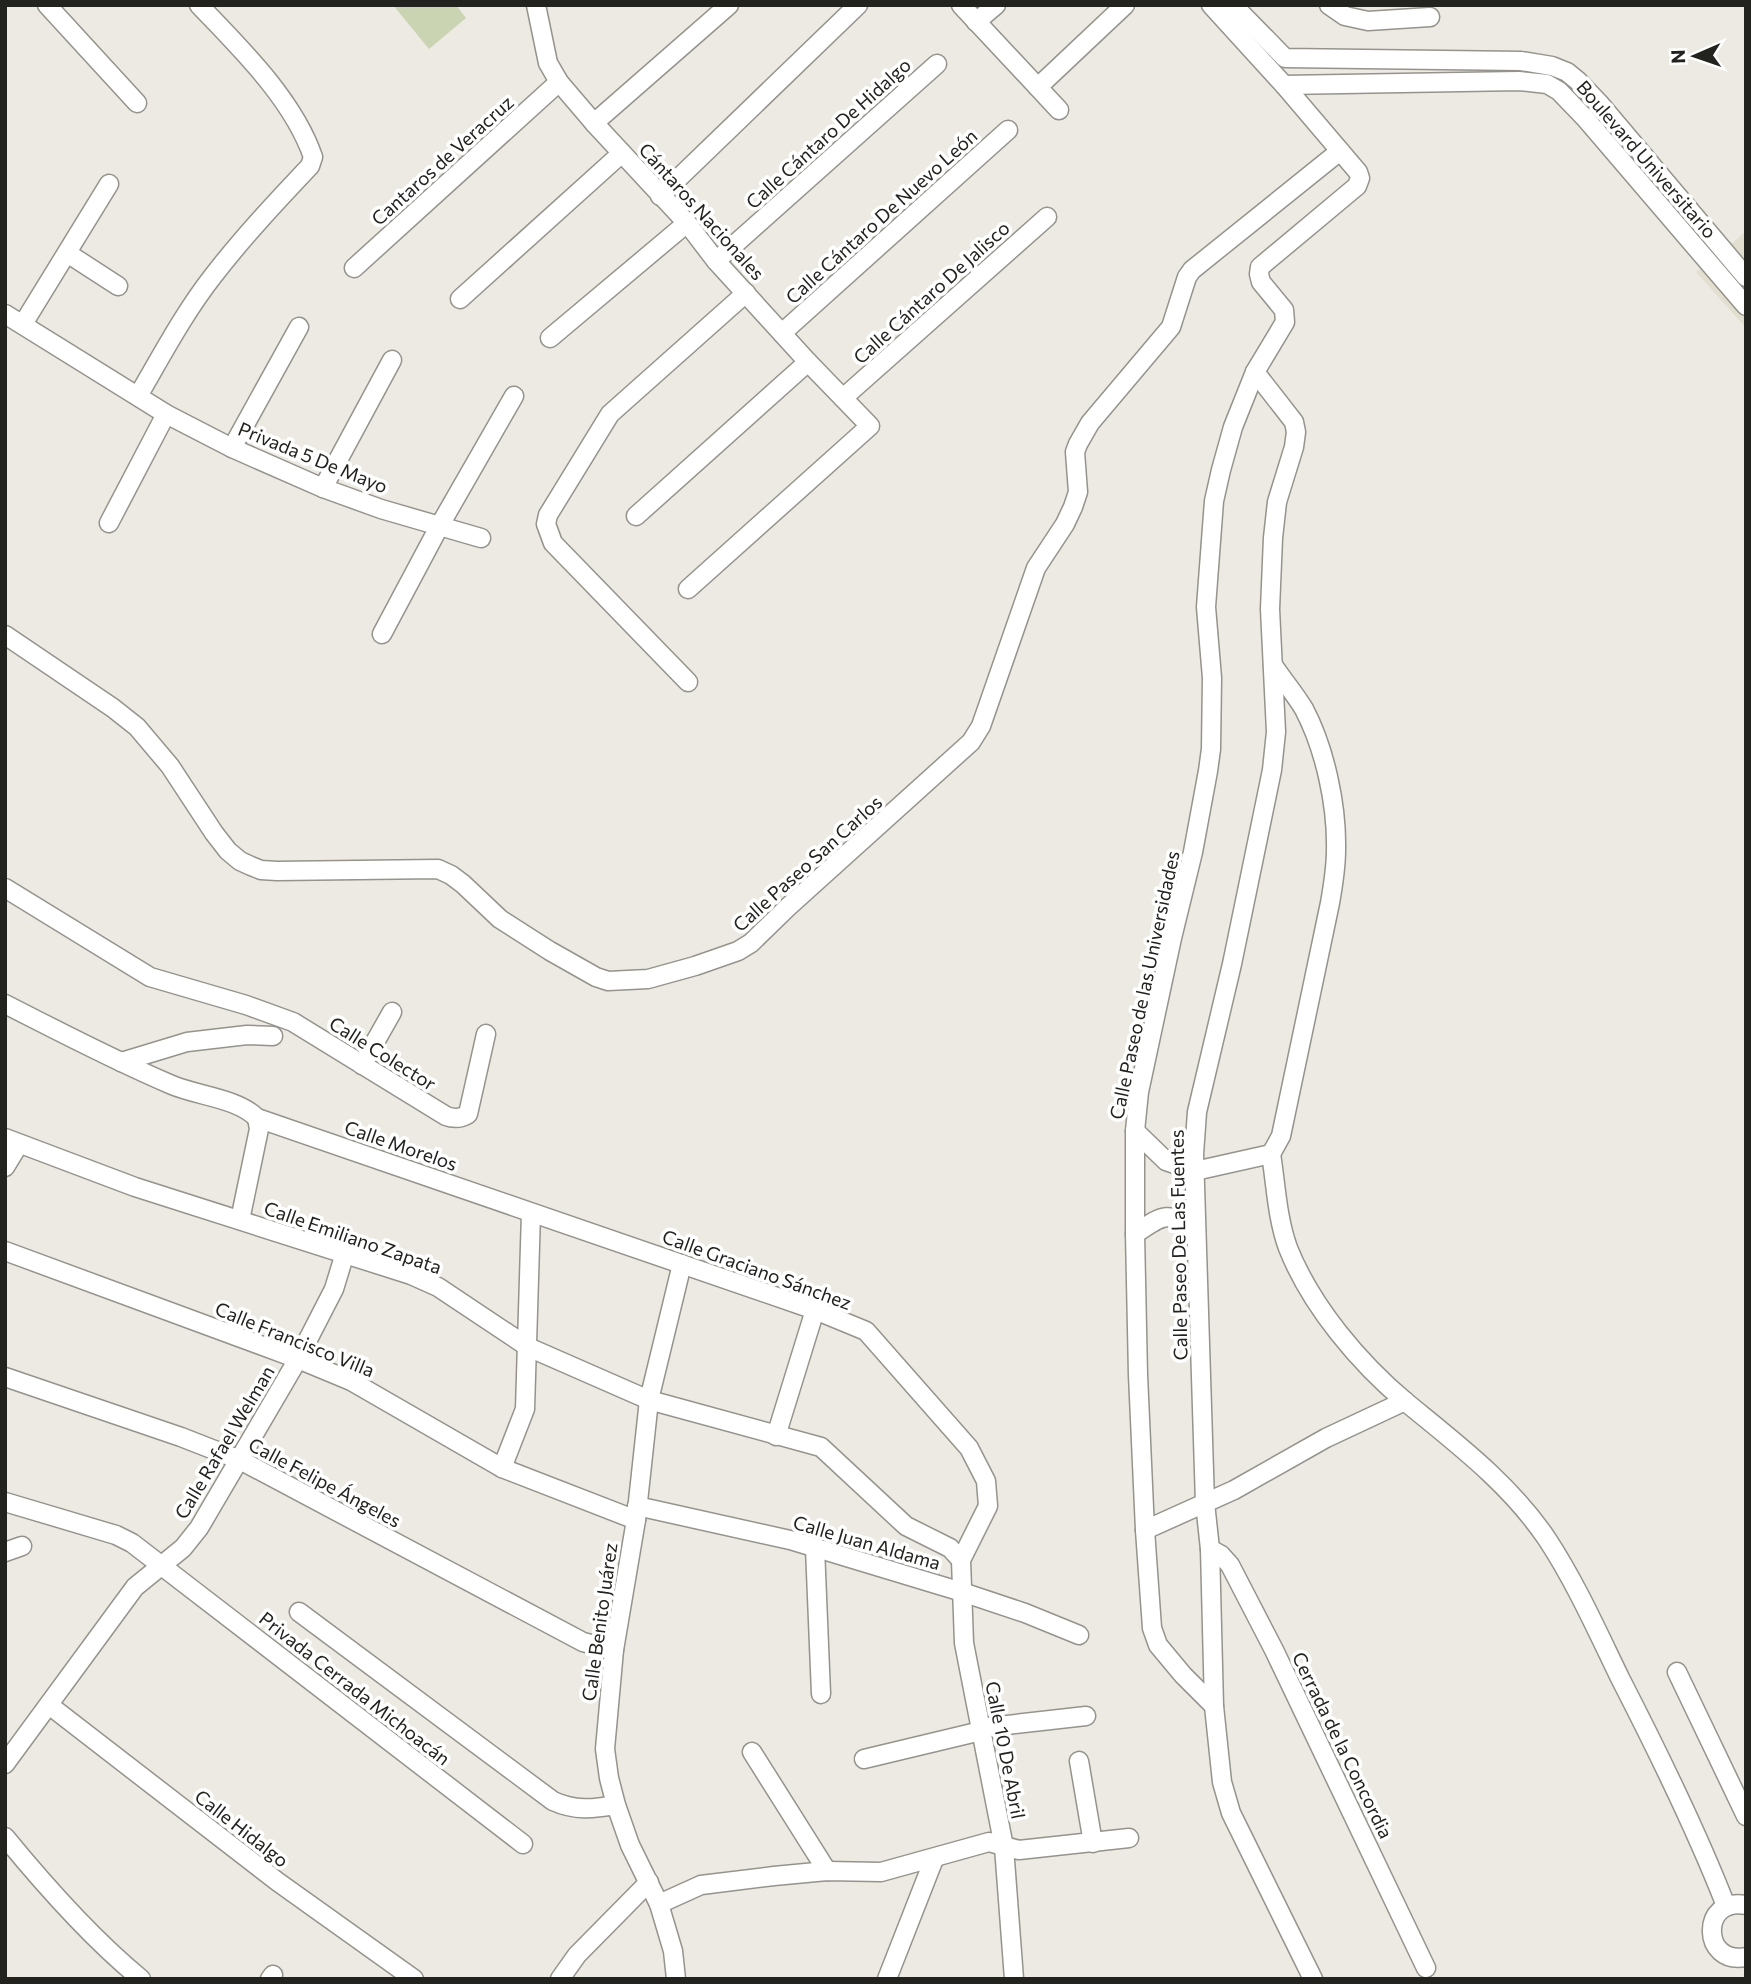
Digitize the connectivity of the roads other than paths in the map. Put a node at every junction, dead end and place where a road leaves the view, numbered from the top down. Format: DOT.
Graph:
graph roads {
  1 [pos="47,5"];
  2 [pos="199,5"];
  3 [pos="536,5"];
  4 [pos="729,5"];
  5 [pos="858,5"];
  6 [pos="961,5"];
  7 [pos="996,5"];
  8 [pos="1125,5"];
  9 [pos="1211,5"];
  10 [pos="1233,5"];
  11 [pos="1329,5"];
  12 [pos="1430,17"];
  13 [pos="976,22"];
  14 [pos="1285,58"];
  15 [pos="937,64"];
  16 [pos="559,82"];
  17 [pos="1284,85"];
  18 [pos="1038,87"];
  19 [pos="137,103"];
  20 [pos="1059,110"];
  21 [pos="594,123"];
  22 [pos="1008,130"];
  23 [pos="1340,151"];
  24 [pos="622,153"];
  25 [pos="109,184"];
  26 [pos="660,196"];
  27 [pos="1047,217"];
  28 [pos="687,223"];
  29 [pos="67,253"];
  30 [pos="1728,256"];
  31 [pos="716,261"];
  32 [pos="354,268"];
  33 [pos="1713,268"];
  34 [pos="1746,277"];
  35 [pos="118,286"];
  36 [pos="746,293"];
  37 [pos="460,299"];
  38 [pos="1746,306"];
  39 [pos="5,314"];
  40 [pos="23,324"];
  41 [pos="299,327"];
  42 [pos="782,333"];
  43 [pos="551,338"];
  44 [pos="392,360"];
  45 [pos="808,362"];
  46 [pos="1255,372"];
  47 [pos="138,396"];
  48 [pos="514,396"];
  49 [pos="843,398"];
  50 [pos="166,414"];
  51 [pos="232,448"];
  52 [pos="323,488"];
  53 [pos="636,516"];
  54 [pos="109,523"];
  55 [pos="440,525"];
  56 [pos="481,538"];
  57 [pos="688,589"];
  58 [pos="382,634"];
  59 [pos="5,635"];
  60 [pos="1273,665"];
  61 [pos="688,682"];
  62 [pos="5,888"];
  63 [pos="5,1004"];
  64 [pos="392,1012"];
  65 [pos="486,1034"];
  66 [pos="273,1036"];
  67 [pos="121,1062"];
  68 [pos="362,1065"];
  69 [pos="257,1118"];
  70 [pos="1135,1131"];
  71 [pos="12,1141"];
  72 [pos="1271,1154"];
  73 [pos="5,1167"];
  74 [pos="1195,1171"];
  75 [pos="531,1213"];
  76 [pos="240,1220"];
  77 [pos="1196,1230"];
  78 [pos="1135,1234"];
  79 [pos="5,1251"];
  80 [pos="345,1253"];
  81 [pos="682,1264"];
  82 [pos="815,1310"];
  83 [pos="528,1348"];
  84 [pos="298,1359"];
  85 [pos="5,1377"];
  86 [pos="649,1400"];
  87 [pos="1405,1401"];
  88 [pos="776,1436"];
  89 [pos="240,1460"];
  90 [pos="502,1468"];
  91 [pos="986,1481"];
  92 [pos="5,1502"];
  93 [pos="1205,1503"];
  94 [pos="636,1513"];
  95 [pos="1145,1530"];
  96 [pos="815,1548"];
  97 [pos="1210,1549"];
  98 [pos="961,1560"];
  99 [pos="162,1565"];
  100 [pos="962,1591"];
  101 [pos="299,1612"];
  102 [pos="1079,1635"];
  103 [pos="614,1650"];
  104 [pos="1677,1672"];
  105 [pos="821,1694"];
  106 [pos="49,1705"];
  107 [pos="1214,1706"];
  108 [pos="1086,1716"];
  109 [pos="981,1730"];
  110 [pos="752,1752"];
  111 [pos="864,1759"];
  112 [pos="1079,1761"];
  113 [pos="5,1764"];
  114 [pos="615,1805"];
  115 [pos="1746,1816"];
  116 [pos="5,1836"];
  117 [pos="1129,1838"];
  118 [pos="1093,1843"];
  119 [pos="523,1844"];
  120 [pos="1004,1847"];
  121 [pos="934,1859"];
  122 [pos="827,1871"];
  123 [pos="649,1882"];
  124 [pos="659,1903"];
  125 [pos="1746,1905"];
  126 [pos="1726,1906"];
  127 [pos="1746,1957"];
  128 [pos="1426,1968"];
  129 [pos="141,1979"];
  130 [pos="414,1979"];
  131 [pos="560,1979"];
  132 [pos="676,1979"];
  133 [pos="887,1979"];
  134 [pos="1014,1979"];
  135 [pos="1313,1979"];
  1 -- 19 [label="street"];
  2 -- 47 [label="street"];
  3 -- 16 [label="street, Cántaros Nacionales"];
  4 -- 21 [label="street"];
  5 -- 26 [label="street"];
  6 -- 13 [label="street"];
  7 -- 13 [label="street"];
  8 -- 18 [label="street"];
  9 -- 17 [label="street"];
  10 -- 14 [label="street"];
  11 -- 12 [label="street"];
  13 -- 18 [label="street"];
  14 -- 17 [label="street"];
  14 -- 30 [label="street, Boulevard Universitario"];
  15 -- 31 [label="street, Calle Cántaro De Hidalgo"];
  16 -- 21 [label="street, Cántaros Nacionales"];
  16 -- 32 [label="street, Cantaros de Veracruz"];
  17 -- 23 [label="street"];
  17 -- 33 [label="street, Boulevard Universitario"];
  18 -- 20 [label="street"];
  21 -- 24 [label="street, Cántaros Nacionales"];
  22 -- 42 [label="street, Calle Cántaro De Nuevo León"];
  23 -- 46 [label="street, Calle Paseo de las Universidades"];
  23 -- 59 [label="street, Calle Paseo San Carlos"];
  24 -- 26 [label="street, Cántaros Nacionales"];
  24 -- 37 [label="street"];
  25 -- 29 [label="street"];
  26 -- 28 [label="street, Cántaros Nacionales"];
  27 -- 49 [label="street, Calle Cántaro De Jalisco"];
  28 -- 31 [label="street, Cántaros Nacionales"];
  28 -- 43 [label="street"];
  29 -- 35 [label="street"];
  29 -- 40 [label="street"];
  30 -- 33 [label="street"];
  30 -- 34 [label="street, Boulevard Universitario"];
  31 -- 36 [label="street, Cántaros Nacionales"];
  33 -- 38 [label="street, Boulevard Universitario"];
  36 -- 42 [label="street, Cántaros Nacionales"];
  36 -- 61 [label="street"];
  39 -- 40 [label="street, Privada 5 De Mayo"];
  40 -- 47 [label="street, Privada 5 De Mayo"];
  41 -- 51 [label="street"];
  42 -- 45 [label="street, Cántaros Nacionales"];
  44 -- 52 [label="street"];
  45 -- 49 [label="street, Cántaros Nacionales"];
  45 -- 53 [label="street"];
  46 -- 60 [label="street, Calle Paseo De Las Fuentes"];
  46 -- 70 [label="street, Calle Paseo de las Universidades"];
  47 -- 50 [label="street, Privada 5 De Mayo"];
  48 -- 55 [label="street"];
  49 -- 57 [label="street, Cántaros Nacionales"];
  50 -- 51 [label="street, Privada 5 De Mayo"];
  50 -- 54 [label="street"];
  51 -- 52 [label="street, Privada 5 De Mayo"];
  52 -- 55 [label="street, Privada 5 De Mayo"];
  55 -- 56 [label="street, Privada 5 De Mayo"];
  55 -- 58 [label="street"];
  60 -- 72 [label="street"];
  60 -- 74 [label="street, Calle Paseo De Las Fuentes"];
  62 -- 68 [label="street, Calle Colector"];
  63 -- 67 [label="street, Calle Morelos"];
  64 -- 68 [label="street"];
  65 -- 68 [label="street, Calle Colector"];
  66 -- 67 [label="street"];
  67 -- 69 [label="street, Calle Morelos"];
  69 -- 75 [label="street, Calle Morelos"];
  69 -- 76 [label="street"];
  70 -- 74 [label="street"];
  70 -- 78 [label="street, Calle Paseo de las Universidades"];
  71 -- 73 [label="street"];
  71 -- 76 [label="street, Calle Emiliano Zapata"];
  72 -- 74 [label="street"];
  72 -- 87 [label="street"];
  74 -- 77 [label="street, Calle Paseo De Las Fuentes"];
  75 -- 81 [label="street, Calle Graciano Sánchez"];
  75 -- 83 [label="street"];
  76 -- 80 [label="street, Calle Emiliano Zapata"];
  77 -- 78 [label="street"];
  77 -- 93 [label="street, Calle Paseo De Las Fuentes"];
  78 -- 95 [label="street, Calle Paseo de las Universidades"];
  79 -- 84 [label="street, Calle Francisco Villa"];
  80 -- 83 [label="street, Calle Emiliano Zapata"];
  80 -- 84 [label="street, Calle Rafael Welman"];
  81 -- 82 [label="street, Calle Graciano Sánchez"];
  81 -- 86 [label="street, Calle Benito Juárez"];
  82 -- 88 [label="street"];
  82 -- 91 [label="street, Calle Graciano Sánchez"];
  83 -- 86 [label="street, Calle Emiliano Zapata"];
  83 -- 90 [label="street"];
  84 -- 89 [label="street, Calle Rafael Welman"];
  84 -- 90 [label="street, Calle Francisco Villa"];
  85 -- 89 [label="street, Calle Felipe Ángeles"];
  86 -- 88 [label="street, Calle Emiliano Zapata"];
  86 -- 94 [label="street, Calle Benito Juárez"];
  87 -- 93 [label="street"];
  87 -- 126 [label="street"];
  88 -- 98 [label="street, Calle Emiliano Zapata"];
  89 -- 99 [label="street, Calle Rafael Welman"];
  89 -- 103 [label="street, Calle Felipe Ángeles"];
  90 -- 94 [label="street, Calle Francisco Villa"];
  91 -- 98 [label="street, Calle 10 De Abril"];
  92 -- 99 [label="street, Privada Cerrada Michoacán"];
  93 -- 95 [label="street"];
  93 -- 97 [label="street, Calle Paseo De Las Fuentes"];
  94 -- 96 [label="street, Calle Juan Aldama"];
  94 -- 103 [label="street, Calle Benito Juárez"];
  95 -- 107 [label="street, Calle Paseo de las Universidades"];
  96 -- 100 [label="street, Calle Juan Aldama"];
  96 -- 105 [label="street"];
  97 -- 107 [label="street, Calle Paseo De Las Fuentes"];
  97 -- 128 [label="street, Cerrada de la Concordia"];
  98 -- 100 [label="street, Calle 10 De Abril"];
  99 -- 106 [label="street, Calle Rafael Welman"];
  99 -- 119 [label="street, Privada Cerrada Michoacán"];
  100 -- 102 [label="street, Calle Juan Aldama"];
  100 -- 109 [label="street, Calle 10 De Abril"];
  101 -- 114 [label="street"];
  103 -- 114 [label="street, Calle Benito Juárez"];
  104 -- 115 [label="street"];
  106 -- 113 [label="street, Calle Rafael Welman"];
  106 -- 130 [label="street, Calle Hidalgo"];
  107 -- 135 [label="street, Calle Paseo De Las Fuentes"];
  108 -- 109 [label="street"];
  109 -- 111 [label="street"];
  109 -- 120 [label="street, Calle 10 De Abril"];
  110 -- 122 [label="street"];
  112 -- 118 [label="street"];
  114 -- 123 [label="street, Calle Benito Juárez"];
  116 -- 129 [label="street"];
  117 -- 118 [label="street"];
  118 -- 120 [label="street"];
  120 -- 121 [label="street, Calle 10 De Abril"];
  120 -- 134 [label="street"];
  121 -- 122 [label="street, Calle 10 De Abril"];
  121 -- 133 [label="street"];
  122 -- 124 [label="street, Calle 10 De Abril"];
  123 -- 124 [label="street, Calle Benito Juárez"];
  123 -- 131 [label="street"];
  124 -- 132 [label="street, Calle Benito Juárez"];
  125 -- 126 [label="street"];
  126 -- 127 [label="street"];
}
